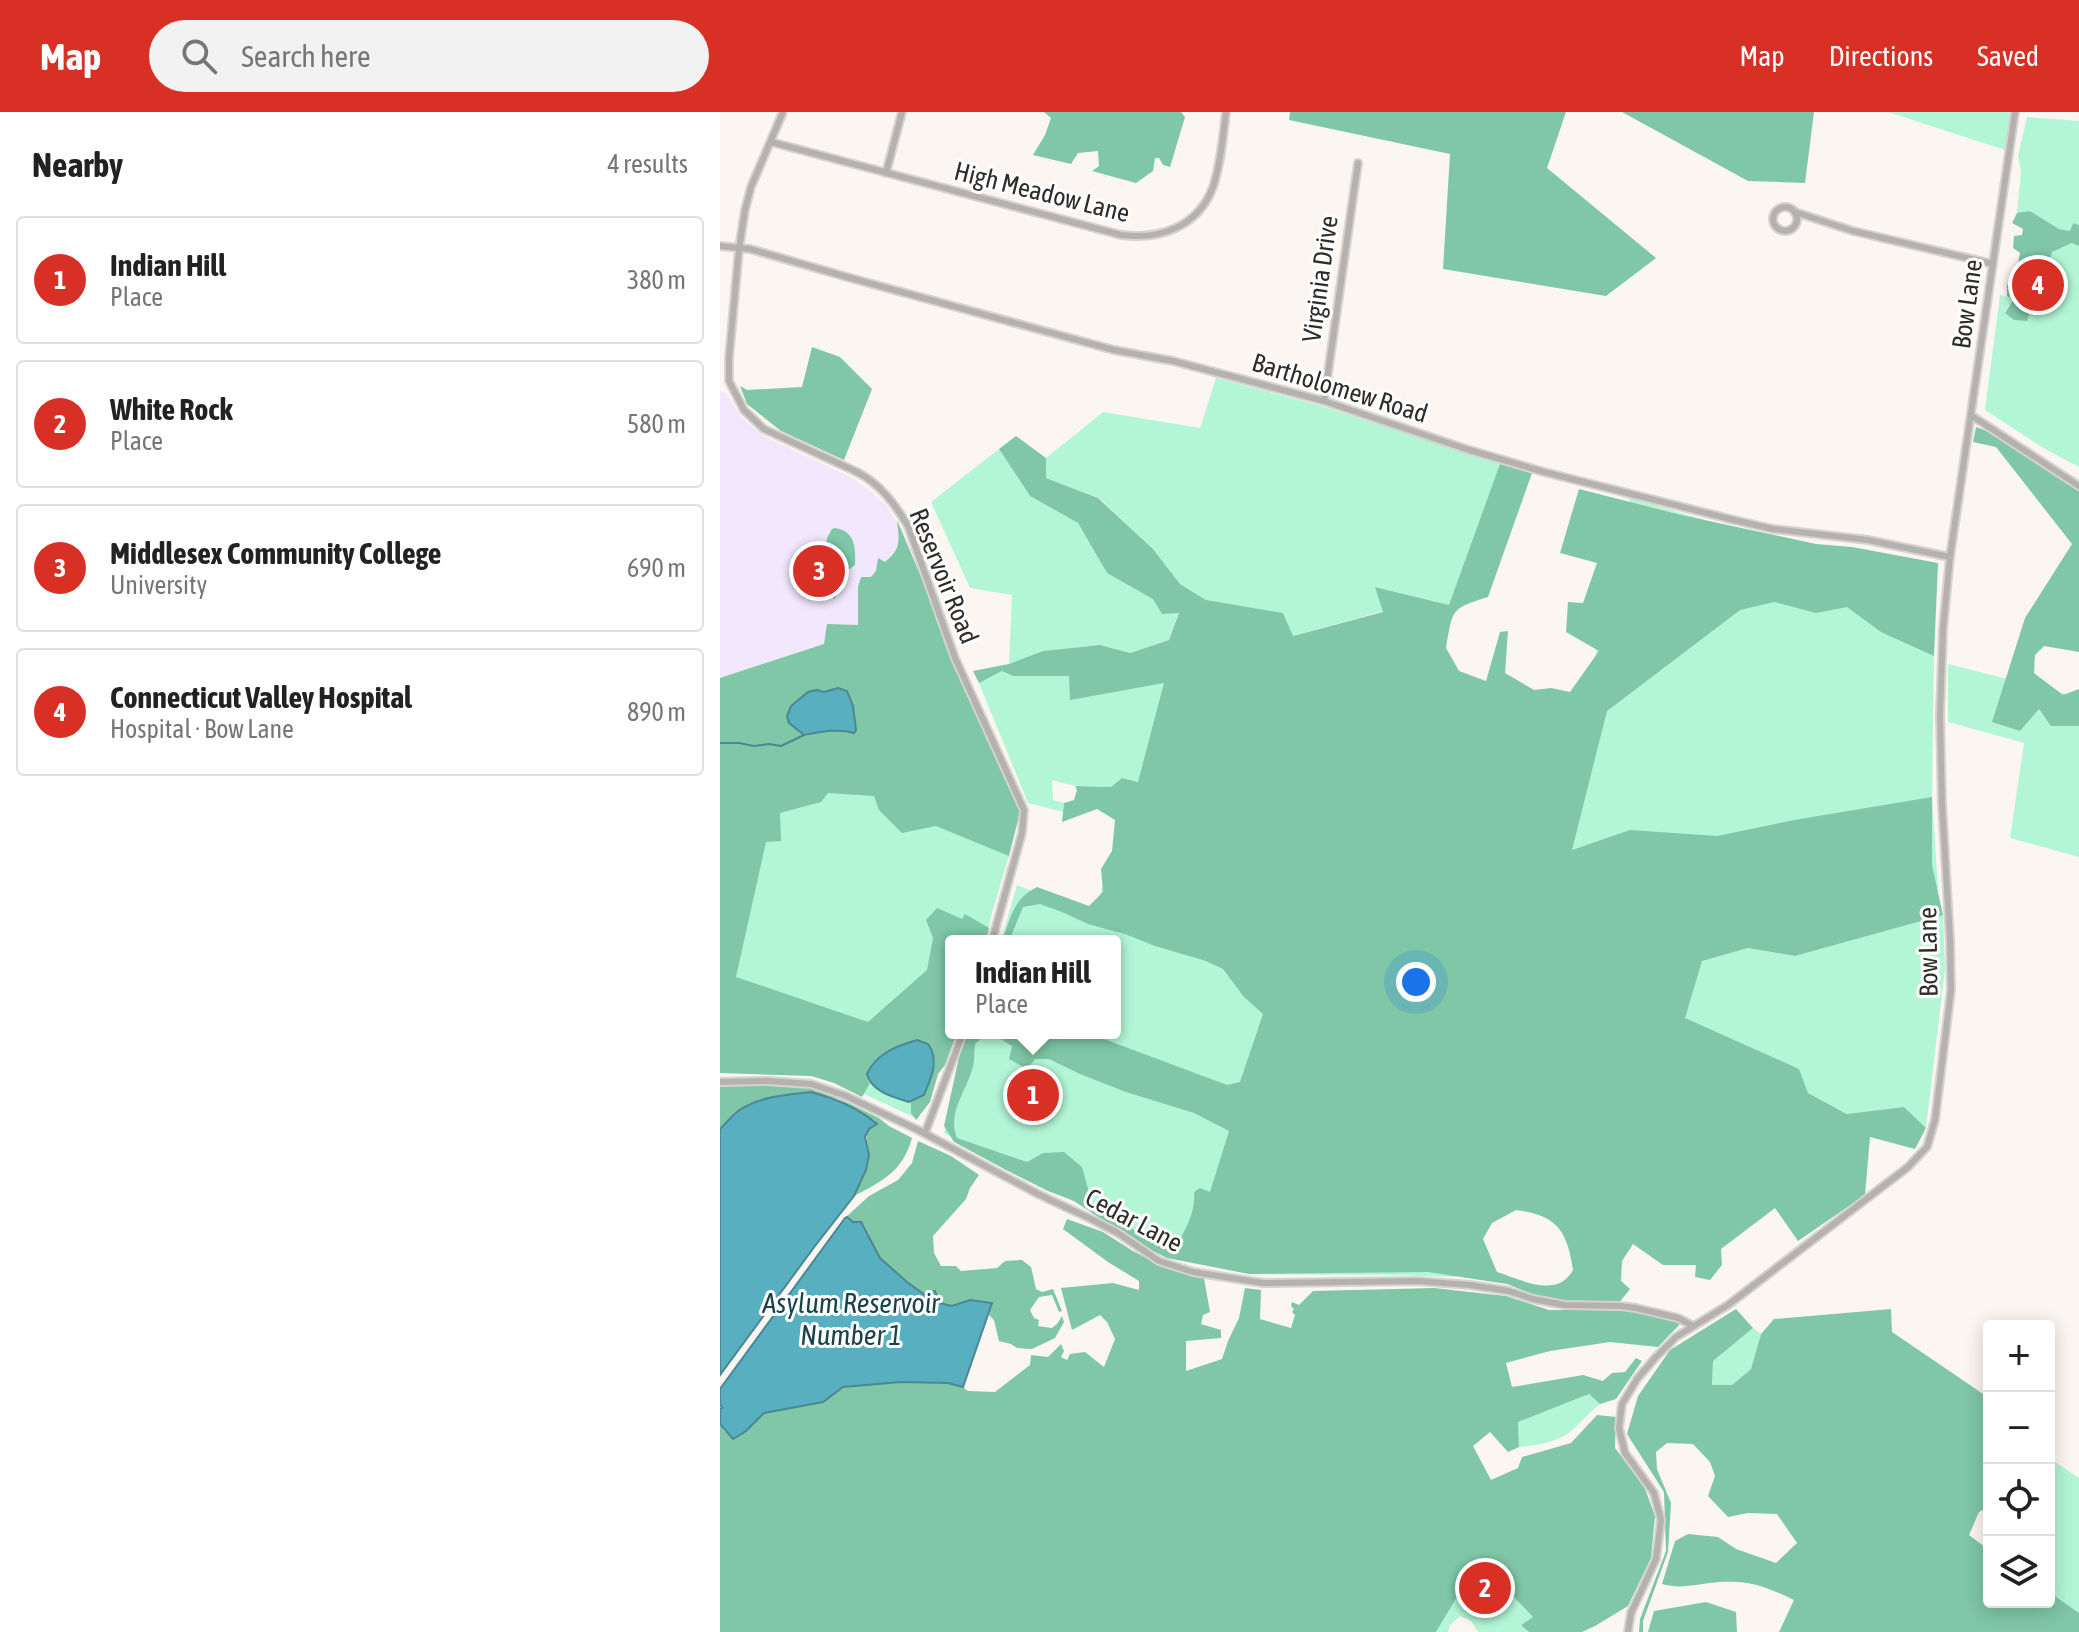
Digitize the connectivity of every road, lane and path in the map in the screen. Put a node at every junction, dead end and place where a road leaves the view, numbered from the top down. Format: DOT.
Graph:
graph roads {
  1 [pos="783,112"];
  2 [pos="902,112"];
  3 [pos="1226,112"];
  4 [pos="2015,112"];
  5 [pos="771,142"];
  6 [pos="1358,163"];
  7 [pos="886,173"];
  8 [pos="1795,212"];
  9 [pos="720,246"];
  10 [pos="739,249"];
  11 [pos="1993,264"];
  12 [pos="729,381"];
  13 [pos="720,385"];
  14 [pos="1324,401"];
  15 [pos="1972,416"];
  16 [pos="2079,486"];
  17 [pos="1950,557"];
  18 [pos="994,935"];
  19 [pos="961,1039"];
  20 [pos="720,1082"];
  21 [pos="925,1133"];
  22 [pos="1693,1326"];
  23 [pos="1628,1632"];
  1 -- 5 [label="street"];
  2 -- 7 [label="street"];
  3 -- 7 [label="street, High Meadow Lane"];
  4 -- 11 [label="street, Bow Lane"];
  5 -- 7 [label="street, High Meadow Lane"];
  5 -- 10 [label="street"];
  6 -- 14 [label="street, Virginia Drive"];
  8 -- 8 [label="street"];
  8 -- 11 [label="street"];
  9 -- 10 [label="street, Bartholomew Road"];
  10 -- 12 [label="street"];
  10 -- 14 [label="street, Bartholomew Road"];
  11 -- 15 [label="street, Bow Lane"];
  12 -- 13 [label="street"];
  12 -- 18 [label="street, Reservoir Road"];
  14 -- 17 [label="street, Bartholomew Road"];
  15 -- 16 [label="street"];
  15 -- 17 [label="street, Bow Lane"];
  17 -- 22 [label="street, Bow Lane"];
  19 -- 21 [label="street"];
  20 -- 21 [label="street, Cedar Lane"];
  21 -- 22 [label="street, Cedar Lane"];
  22 -- 23 [label="street, Bow Lane"];
}
